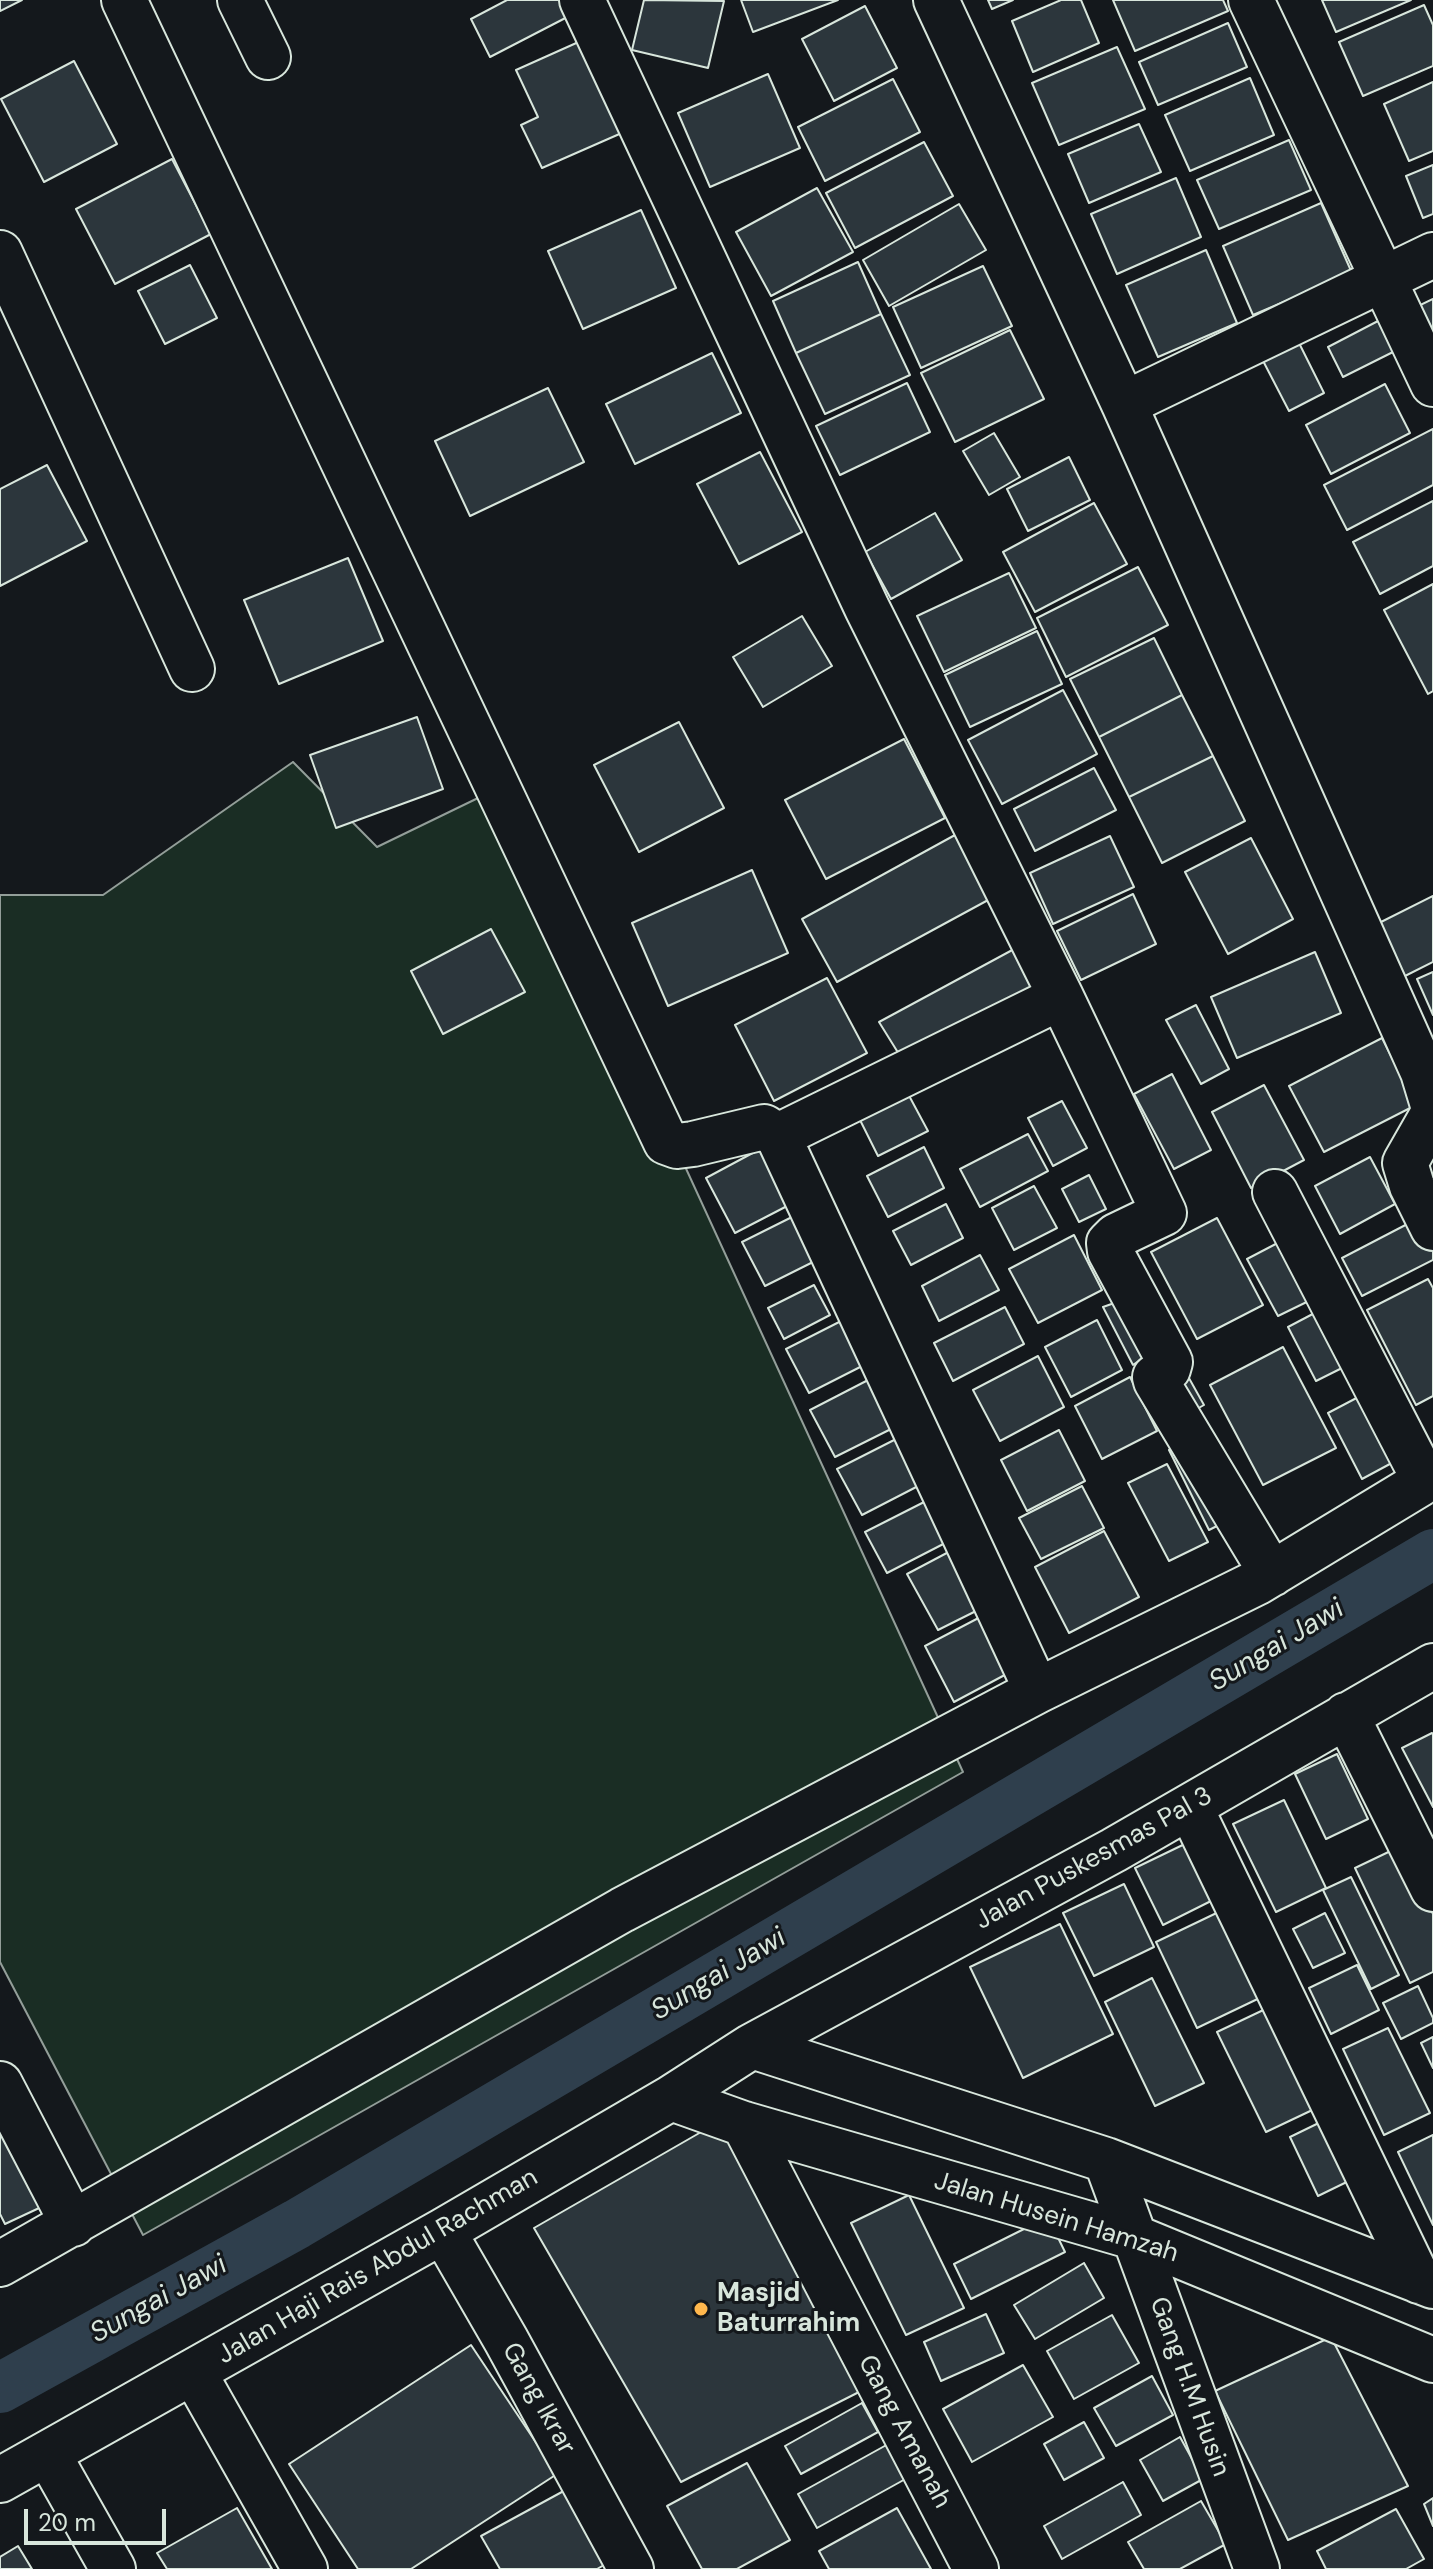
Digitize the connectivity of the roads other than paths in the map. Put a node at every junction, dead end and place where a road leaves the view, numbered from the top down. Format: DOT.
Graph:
graph roads {
  1 [pos="124,0"];
  2 [pos="240,0"];
  3 [pos="582,0"];
  4 [pos="936,0"];
  5 [pos="1251,0"];
  6 [pos="268,57"];
  7 [pos="0,253"];
  8 [pos="1433,255"];
  9 [pos="1382,278"];
  10 [pos="1433,384"];
  11 [pos="1124,404"];
  12 [pos="192,669"];
  13 [pos="1061,997"];
  14 [pos="1433,1105"];
  15 [pos="1433,1114"];
  16 [pos="778,1136"];
  17 [pos="1275,1192"];
  18 [pos="1433,1228"];
  19 [pos="1429,1478"];
  20 [pos="1272,1574"];
  21 [pos="1433,1666"];
  22 [pos="1037,1691"];
  23 [pos="1346,1715"];
  24 [pos="1190,1807"];
  25 [pos="1433,1889"];
  26 [pos="752,2046"];
  27 [pos="0,2084"];
  28 [pos="671,2098"];
  29 [pos="744,2124"];
  30 [pos="1106,2160"];
  31 [pos="73,2224"];
  32 [pos="443,2231"];
  33 [pos="1134,2237"];
  34 [pos="0,2264"];
  35 [pos="1426,2284"];
  36 [pos="1433,2360"];
  37 [pos="194,2373"];
  38 [pos="48,2454"];
  39 [pos="0,2480"];
  40 [pos="113,2569"];
  41 [pos="305,2569"];
  42 [pos="631,2569"];
  43 [pos="976,2569"];
  44 [pos="1257,2569"];
  1 -- 16 [label="street"];
  2 -- 6 [label="street"];
  3 -- 13 [label="street"];
  4 -- 11 [label="street"];
  5 -- 9 [label="street"];
  7 -- 12 [label="street"];
  8 -- 9 [label="street"];
  9 -- 10 [label="street"];
  9 -- 11 [label="street"];
  11 -- 14 [label="street"];
  13 -- 16 [label="street"];
  13 -- 20 [label="street"];
  15 -- 18 [label="street"];
  16 -- 22 [label="street"];
  17 -- 19 [label="street"];
  19 -- 20 [label="street"];
  20 -- 22 [label="street"];
  21 -- 23 [label="street, Jalan Puskesmas Pal 3"];
  22 -- 31 [label="street"];
  23 -- 24 [label="street, Jalan Puskesmas Pal 3"];
  23 -- 25 [label="street"];
  24 -- 26 [label="street, Jalan Puskesmas Pal 3"];
  24 -- 35 [label="street"];
  26 -- 28 [label="street, Jalan Haji Rais Abdul Rachman"];
  26 -- 30 [label="street"];
  27 -- 31 [label="street"];
  28 -- 29 [label="street, Jalan Husein Hamzah"];
  28 -- 32 [label="street, Jalan Haji Rais Abdul Rachman"];
  29 -- 33 [label="street, Jalan Husein Hamzah"];
  29 -- 43 [label="street, Gang Amanah"];
  30 -- 33 [label="street, Gang H.M Husin"];
  30 -- 35 [label="street"];
  31 -- 34 [label="street"];
  32 -- 37 [label="street, Jalan Haji Rais Abdul Rachman"];
  32 -- 42 [label="street, Gang Ikrar"];
  33 -- 36 [label="street, Jalan Husein Hamzah"];
  33 -- 44 [label="street, Gang H.M Husin"];
  37 -- 38 [label="street, Jalan Haji Rais Abdul Rachman"];
  37 -- 41 [label="street"];
  38 -- 39 [label="street, Jalan Haji Rais Abdul Rachman"];
  38 -- 40 [label="street"];
}
